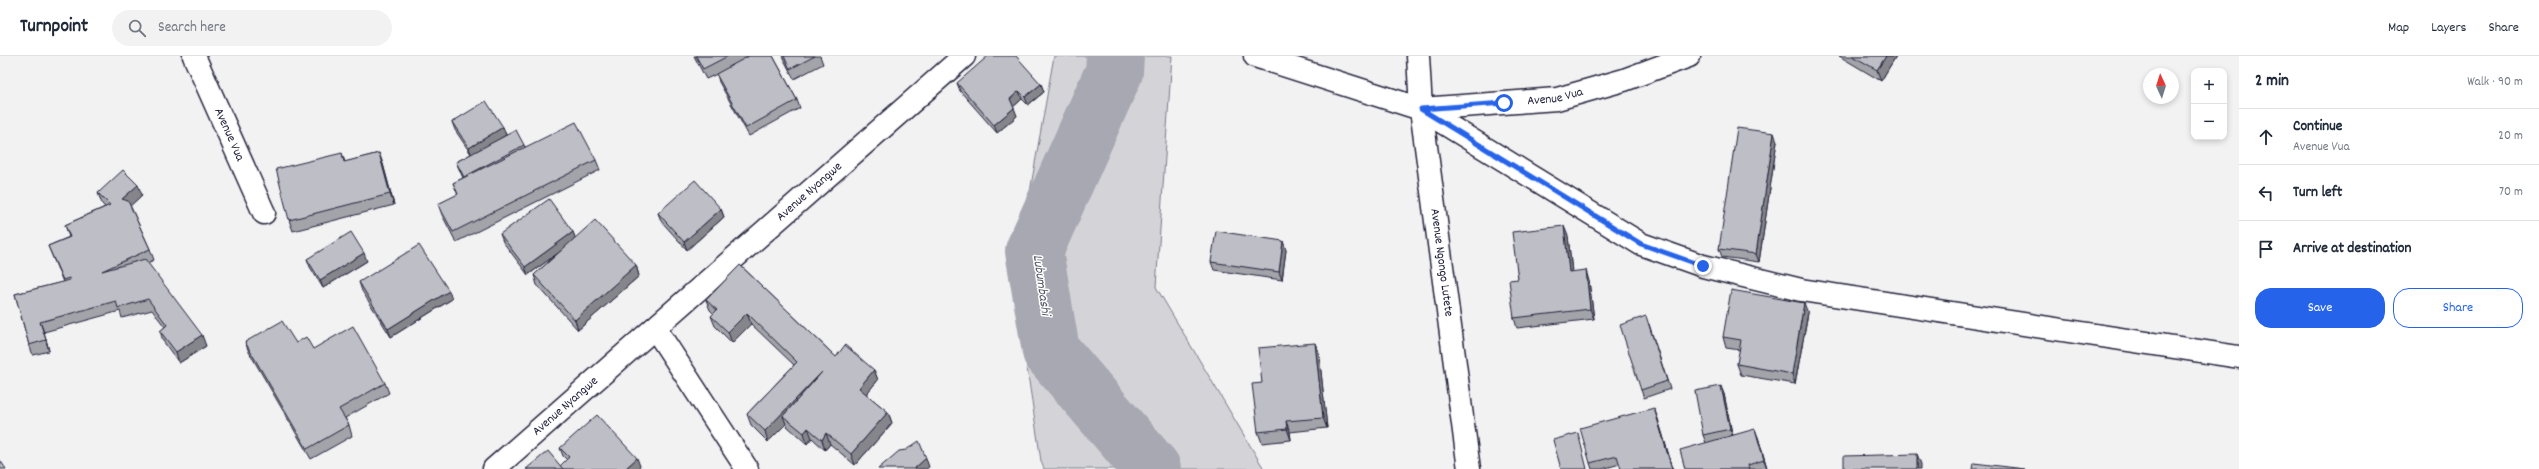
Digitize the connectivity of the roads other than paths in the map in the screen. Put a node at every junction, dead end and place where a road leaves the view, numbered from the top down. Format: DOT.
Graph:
graph roads {
  1 [pos="194,56"];
  2 [pos="964,56"];
  3 [pos="1255,56"];
  4 [pos="1418,56"];
  5 [pos="1689,56"];
  6 [pos="1421,109"];
  7 [pos="264,213"];
  8 [pos="655,328"];
  9 [pos="2239,357"];
  10 [pos="494,469"];
  11 [pos="747,469"];
  12 [pos="1469,469"];
  1 -- 7 [label="street, Avenue Vua"];
  2 -- 8 [label="street, Avenue Nyangwe"];
  3 -- 6 [label="street, Avenue Vua"];
  4 -- 6 [label="street, Avenue Ngongo Lutete"];
  5 -- 6 [label="street, Avenue Vua"];
  6 -- 9 [label="street"];
  6 -- 12 [label="street, Avenue Ngongo Lutete"];
  8 -- 10 [label="street, Avenue Nyangwe"];
  8 -- 11 [label="street"];
}
